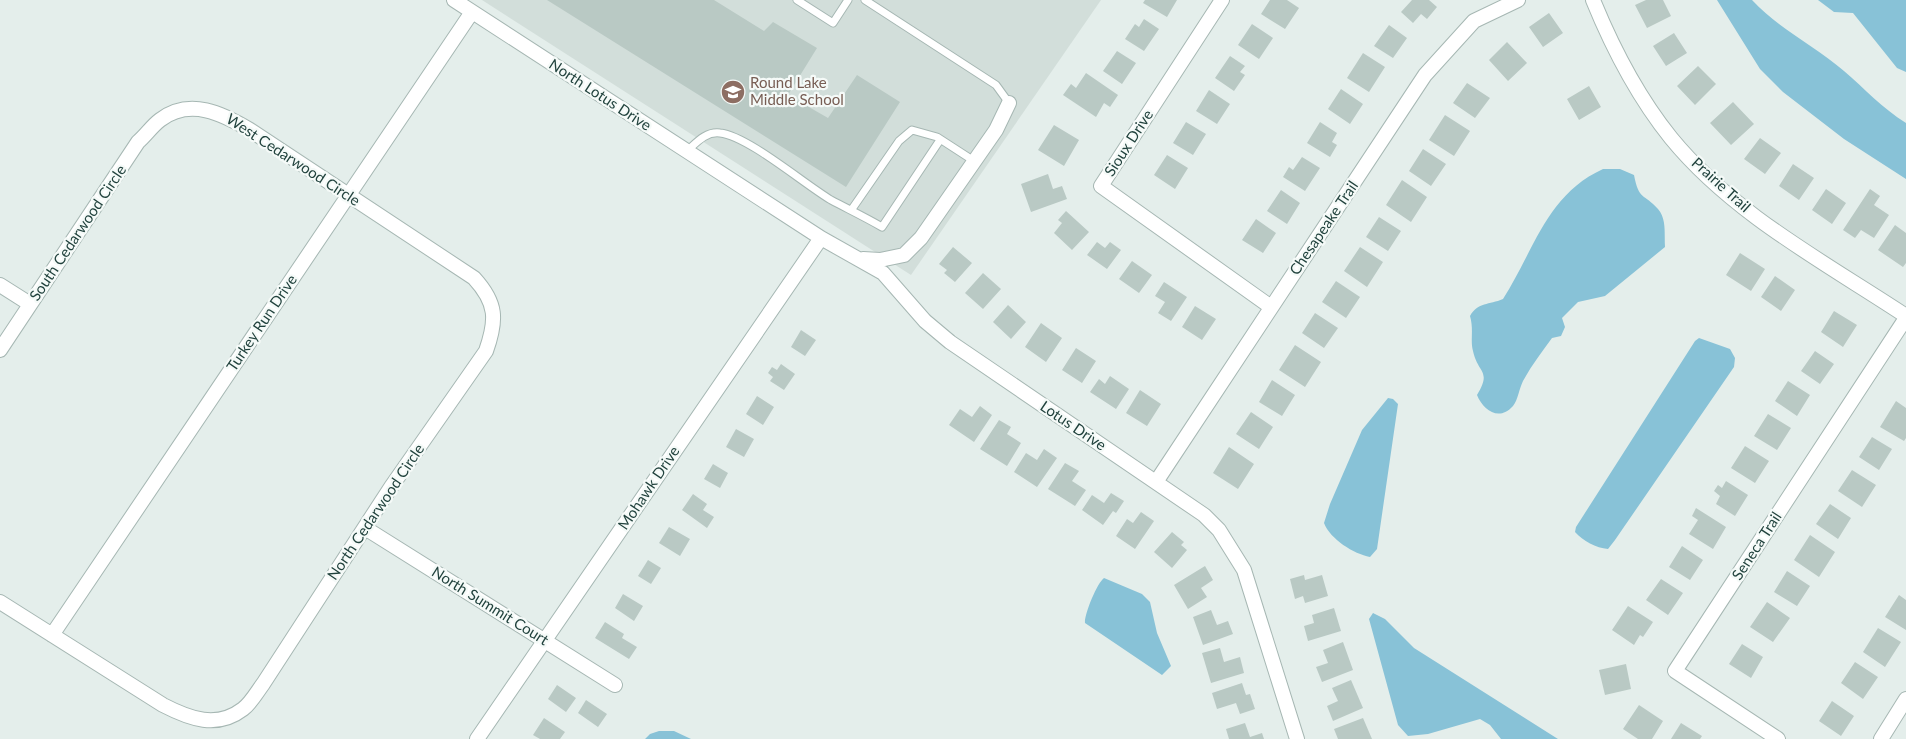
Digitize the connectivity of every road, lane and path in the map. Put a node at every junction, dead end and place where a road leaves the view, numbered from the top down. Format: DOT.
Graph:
graph roads {
  1 [pos="454,0"];
  2 [pos="797,0"];
  3 [pos="848,0"];
  4 [pos="865,0"];
  5 [pos="1222,0"];
  6 [pos="1518,0"];
  7 [pos="1593,0"];
  8 [pos="472,12"];
  9 [pos="1009,103"];
  10 [pos="161,119"];
  11 [pos="940,140"];
  12 [pos="687,151"];
  13 [pos="974,161"];
  14 [pos="747,190"];
  15 [pos="348,196"];
  16 [pos="852,209"];
  17 [pos="821,238"];
  18 [pos="418,241"];
  19 [pos="860,258"];
  20 [pos="0,285"];
  21 [pos="30,304"];
  22 [pos="1271,307"];
  23 [pos="1906,317"];
  24 [pos="0,350"];
  25 [pos="1156,482"];
  26 [pos="365,528"];
  27 [pos="0,602"];
  28 [pos="52,635"];
  29 [pos="545,641"];
  30 [pos="615,685"];
  31 [pos="1906,699"];
  32 [pos="477,739"];
  33 [pos="1297,739"];
  34 [pos="1778,739"];
  35 [pos="1881,739"];
  1 -- 8 [label="street, North Lotus Drive"];
  2 -- 3 [label="lane"];
  4 -- 9 [label="lane"];
  5 -- 22 [label="street, Sioux Drive"];
  6 -- 22 [label="street, Chesapeake Trail"];
  7 -- 23 [label="street, Prairie Trail"];
  8 -- 12 [label="street, North Lotus Drive"];
  8 -- 15 [label="street, Turkey Run Drive"];
  9 -- 13 [label="street"];
  10 -- 15 [label="street, West Cedarwood Circle"];
  10 -- 21 [label="street, South Cedarwood Circle"];
  11 -- 13 [label="lane"];
  11 -- 16 [label="lane"];
  11 -- 16 [label="lane"];
  12 -- 14 [label="street, North Lotus Drive"];
  12 -- 16 [label="lane"];
  13 -- 19 [label="street"];
  14 -- 17 [label="street, Lotus Drive"];
  15 -- 18 [label="street, West Cedarwood Circle"];
  15 -- 28 [label="street, Turkey Run Drive"];
  17 -- 19 [label="street, Lotus Drive"];
  17 -- 29 [label="street, Mohawk Drive"];
  18 -- 26 [label="street, North Cedarwood Circle"];
  19 -- 25 [label="street, Lotus Drive"];
  20 -- 21 [label="street"];
  21 -- 24 [label="street, South Cedarwood Circle"];
  22 -- 25 [label="street, Chesapeake Trail"];
  23 -- 34 [label="street, Seneca Trail"];
  25 -- 33 [label="street, Lotus Drive"];
  26 -- 28 [label="street, North Cedarwood Circle"];
  26 -- 29 [label="street, North Summit Court"];
  27 -- 28 [label="street, North Cedarwood Circle"];
  29 -- 30 [label="street, North Summit Court"];
  29 -- 32 [label="street, Mohawk Drive"];
  31 -- 35 [label="street"];
}
